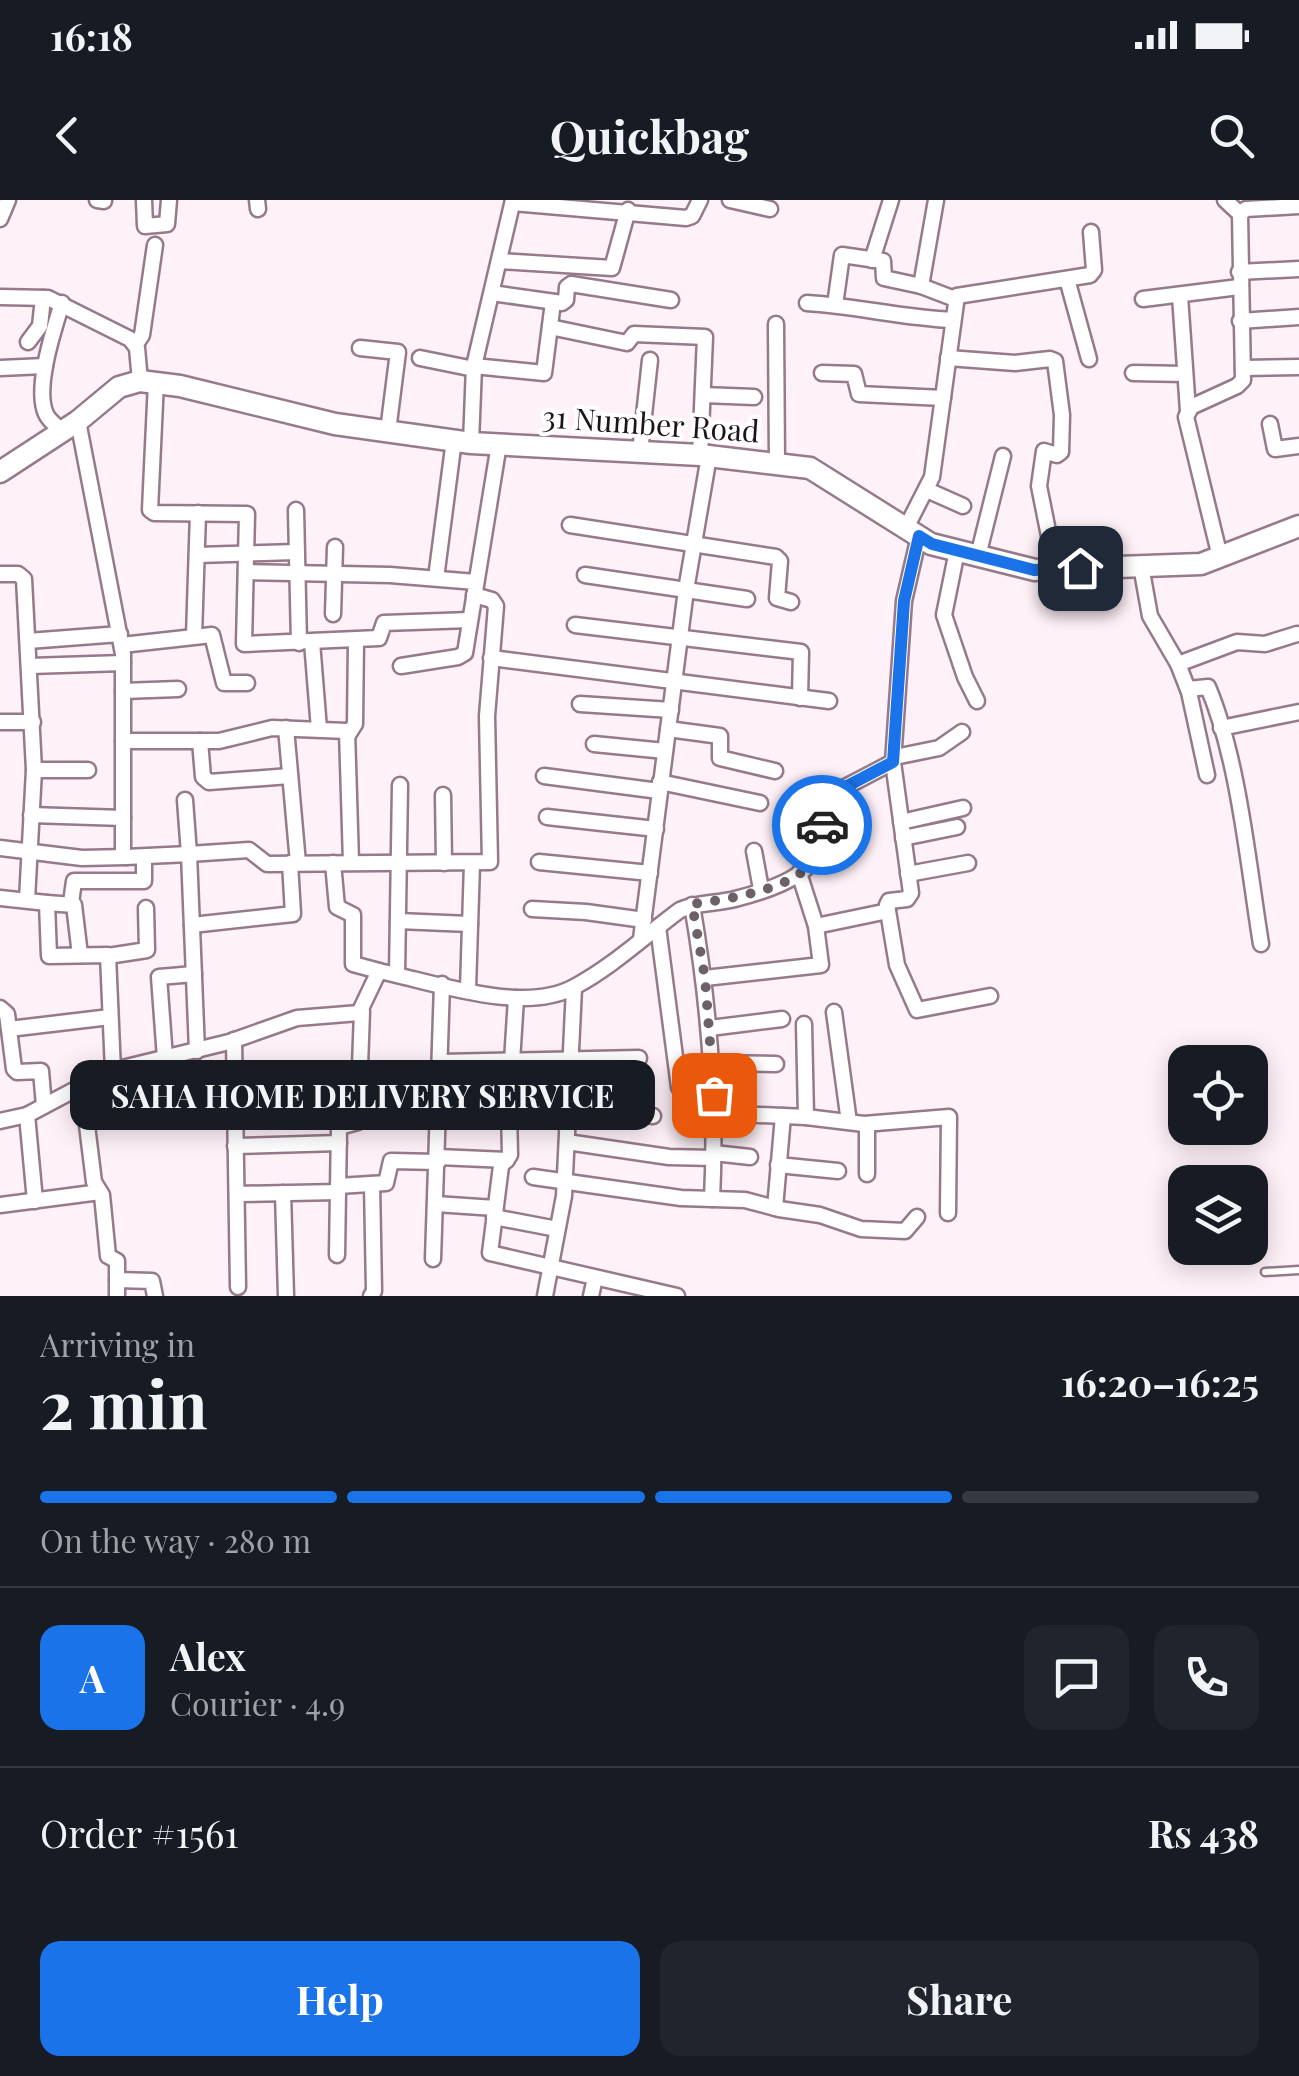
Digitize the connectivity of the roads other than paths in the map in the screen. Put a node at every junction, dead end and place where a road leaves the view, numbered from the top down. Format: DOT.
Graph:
graph roads {
  1 [pos="8,200"];
  2 [pos="97,200"];
  3 [pos="104,200"];
  4 [pos="144,200"];
  5 [pos="168,200"];
  6 [pos="700,200"];
  7 [pos="730,200"];
  8 [pos="892,200"];
  9 [pos="936,200"];
  10 [pos="1226,200"];
  11 [pos="513,201"];
  12 [pos="1299,206"];
  13 [pos="770,209"];
  14 [pos="628,210"];
  15 [pos="1240,214"];
  16 [pos="0,219"];
  17 [pos="1091,232"];
  18 [pos="155,244"];
  19 [pos="872,260"];
  20 [pos="499,261"];
  21 [pos="1299,270"];
  22 [pos="1067,279"];
  23 [pos="1239,280"];
  24 [pos="922,286"];
  25 [pos="492,293"];
  26 [pos="1180,296"];
  27 [pos="0,297"];
  28 [pos="43,298"];
  29 [pos="955,299"];
  30 [pos="1143,299"];
  31 [pos="671,300"];
  32 [pos="553,302"];
  33 [pos="62,303"];
  34 [pos="807,303"];
  35 [pos="835,305"];
  36 [pos="1299,317"];
  37 [pos="953,320"];
  38 [pos="1240,321"];
  39 [pos="776,324"];
  40 [pos="550,327"];
  41 [pos="28,342"];
  42 [pos="136,344"];
  43 [pos="360,348"];
  44 [pos="420,358"];
  45 [pos="948,358"];
  46 [pos="1089,359"];
  47 [pos="650,360"];
  48 [pos="45,366"];
  49 [pos="1299,366"];
  50 [pos="0,368"];
  51 [pos="474,368"];
  52 [pos="1243,368"];
  53 [pos="822,372"];
  54 [pos="1132,373"];
  55 [pos="1185,374"];
  56 [pos="148,382"];
  57 [pos="703,395"];
  58 [pos="754,397"];
  59 [pos="942,398"];
  60 [pos="1188,412"];
  61 [pos="1270,424"];
  62 [pos="70,426"];
  63 [pos="388,431"];
  64 [pos="462,442"];
  65 [pos="499,444"];
  66 [pos="1299,446"];
  67 [pos="640,452"];
  68 [pos="704,455"];
  69 [pos="1003,456"];
  70 [pos="777,464"];
  71 [pos="0,472"];
  72 [pos="927,490"];
  73 [pos="962,506"];
  74 [pos="296,510"];
  75 [pos="198,514"];
  76 [pos="570,525"];
  77 [pos="1299,526"];
  78 [pos="912,532"];
  79 [pos="694,542"];
  80 [pos="335,548"];
  81 [pos="296,552"];
  82 [pos="248,553"];
  83 [pos="968,553"];
  84 [pos="196,555"];
  85 [pos="1220,557"];
  86 [pos="1140,566"];
  87 [pos="1049,570"];
  88 [pos="247,572"];
  89 [pos="296,572"];
  90 [pos="334,573"];
  91 [pos="0,574"];
  92 [pos="585,574"];
  93 [pos="436,578"];
  94 [pos="475,589"];
  95 [pos="686,590"];
  96 [pos="748,599"];
  97 [pos="791,602"];
  98 [pos="333,614"];
  99 [pos="470,620"];
  100 [pos="576,625"];
  101 [pos="1297,634"];
  102 [pos="194,636"];
  103 [pos="680,638"];
  104 [pos="121,640"];
  105 [pos="356,640"];
  106 [pos="28,641"];
  107 [pos="306,642"];
  108 [pos="491,658"];
  109 [pos="123,663"];
  110 [pos="1178,664"];
  111 [pos="30,666"];
  112 [pos="402,666"];
  113 [pos="248,683"];
  114 [pos="675,684"];
  115 [pos="178,689"];
  116 [pos="1188,689"];
  117 [pos="123,691"];
  118 [pos="800,698"];
  119 [pos="830,701"];
  120 [pos="977,701"];
  121 [pos="580,704"];
  122 [pos="671,710"];
  123 [pos="1299,712"];
  124 [pos="0,722"];
  125 [pos="33,722"];
  126 [pos="286,728"];
  127 [pos="1221,728"];
  128 [pos="320,729"];
  129 [pos="668,730"];
  130 [pos="962,732"];
  131 [pos="348,734"];
  132 [pos="123,741"];
  133 [pos="200,741"];
  134 [pos="594,744"];
  135 [pos="665,752"];
  136 [pos="894,759"];
  137 [pos="34,770"];
  138 [pos="88,770"];
  139 [pos="775,771"];
  140 [pos="1207,774"];
  141 [pos="290,776"];
  142 [pos="544,776"];
  143 [pos="400,784"];
  144 [pos="660,786"];
  145 [pos="444,794"];
  146 [pos="185,800"];
  147 [pos="760,803"];
  148 [pos="964,808"];
  149 [pos="31,815"];
  150 [pos="546,817"];
  151 [pos="123,818"];
  152 [pos="901,822"];
  153 [pos="957,827"];
  154 [pos="656,828"];
  155 [pos="903,838"];
  156 [pos="0,848"];
  157 [pos="754,851"];
  158 [pos="28,852"];
  159 [pos="189,854"];
  160 [pos="144,856"];
  161 [pos="126,857"];
  162 [pos="351,862"];
  163 [pos="400,862"];
  164 [pos="539,862"];
  165 [pos="294,863"];
  166 [pos="334,863"];
  167 [pos="444,863"];
  168 [pos="472,864"];
  169 [pos="968,864"];
  170 [pos="650,873"];
  171 [pos="798,874"];
  172 [pos="908,874"];
  173 [pos="761,890"];
  174 [pos="0,898"];
  175 [pos="28,900"];
  176 [pos="46,903"];
  177 [pos="71,903"];
  178 [pos="692,904"];
  179 [pos="146,908"];
  180 [pos="532,909"];
  181 [pos="888,911"];
  182 [pos="398,921"];
  183 [pos="650,923"];
  184 [pos="470,924"];
  185 [pos="192,925"];
  186 [pos="816,926"];
  187 [pos="1261,944"];
  188 [pos="80,955"];
  189 [pos="108,956"];
  190 [pos="379,971"];
  191 [pos="194,974"];
  192 [pos="398,975"];
  193 [pos="705,978"];
  194 [pos="442,984"];
  195 [pos="574,988"];
  196 [pos="468,990"];
  197 [pos="990,996"];
  198 [pos="516,998"];
  199 [pos="0,1008"];
  200 [pos="362,1011"];
  201 [pos="834,1012"];
  202 [pos="110,1018"];
  203 [pos="782,1019"];
  204 [pos="804,1024"];
  205 [pos="710,1028"];
  206 [pos="6,1037"];
  207 [pos="234,1040"];
  208 [pos="198,1051"];
  209 [pos="164,1058"];
  210 [pos="639,1058"];
  211 [pos="569,1061"];
  212 [pos="442,1062"];
  213 [pos="511,1062"];
  214 [pos="712,1063"];
  215 [pos="776,1064"];
  216 [pos="113,1071"];
  217 [pos="82,1085"];
  218 [pos="714,1095"];
  219 [pos="568,1105"];
  220 [pos="44,1106"];
  221 [pos="715,1113"];
  222 [pos="27,1115"];
  223 [pos="654,1116"];
  224 [pos="782,1116"];
  225 [pos="806,1117"];
  226 [pos="0,1121"];
  227 [pos="849,1122"];
  228 [pos="867,1124"];
  229 [pos="567,1142"];
  230 [pos="339,1144"];
  231 [pos="235,1146"];
  232 [pos="714,1156"];
  233 [pos="750,1157"];
  234 [pos="438,1160"];
  235 [pos="507,1160"];
  236 [pos="778,1166"];
  237 [pos="838,1171"];
  238 [pos="866,1174"];
  239 [pos="533,1177"];
  240 [pos="565,1182"];
  241 [pos="372,1184"];
  242 [pos="338,1189"];
  243 [pos="100,1192"];
  244 [pos="283,1193"];
  245 [pos="237,1194"];
  246 [pos="712,1199"];
  247 [pos="34,1201"];
  248 [pos="436,1204"];
  249 [pos="0,1205"];
  250 [pos="775,1208"];
  251 [pos="494,1213"];
  252 [pos="948,1213"];
  253 [pos="917,1217"];
  254 [pos="557,1229"];
  255 [pos="337,1255"];
  256 [pos="433,1259"];
  257 [pos="549,1268"];
  258 [pos="1299,1270"];
  259 [pos="1265,1272"];
  260 [pos="594,1278"];
  261 [pos="238,1287"];
  262 [pos="117,1288"];
  263 [pos="630,1291"];
  264 [pos="155,1296"];
  265 [pos="286,1296"];
  266 [pos="371,1296"];
  267 [pos="544,1296"];
  268 [pos="591,1296"];
  269 [pos="677,1296"];
  1 -- 16 [label="street"];
  2 -- 3 [label="street"];
  4 -- 5 [label="street"];
  6 -- 14 [label="street"];
  7 -- 13 [label="street"];
  8 -- 19 [label="street"];
  9 -- 24 [label="street"];
  10 -- 15 [label="street"];
  11 -- 14 [label="street"];
  11 -- 20 [label="street"];
  12 -- 15 [label="street"];
  14 -- 20 [label="street"];
  15 -- 23 [label="street"];
  17 -- 22 [label="street"];
  18 -- 42 [label="street"];
  19 -- 24 [label="street"];
  19 -- 35 [label="street"];
  20 -- 25 [label="street"];
  21 -- 23 [label="street"];
  22 -- 29 [label="street"];
  22 -- 46 [label="street"];
  23 -- 26 [label="street"];
  23 -- 38 [label="street"];
  24 -- 29 [label="street"];
  25 -- 32 [label="street"];
  25 -- 51 [label="street"];
  26 -- 30 [label="street"];
  26 -- 55 [label="street"];
  27 -- 28 [label="street"];
  28 -- 33 [label="street"];
  28 -- 41 [label="street"];
  29 -- 37 [label="street"];
  31 -- 32 [label="street"];
  32 -- 40 [label="street"];
  33 -- 42 [label="street"];
  33 -- 48 [label="street"];
  34 -- 35 [label="street"];
  35 -- 37 [label="street"];
  36 -- 38 [label="street"];
  37 -- 45 [label="street"];
  38 -- 52 [label="street"];
  39 -- 70 [label="street"];
  40 -- 51 [label="street"];
  40 -- 57 [label="street"];
  42 -- 56 [label="street"];
  43 -- 63 [label="street"];
  44 -- 51 [label="street"];
  45 -- 59 [label="street"];
  45 -- 87 [label="street"];
  47 -- 67 [label="street"];
  48 -- 50 [label="street"];
  48 -- 62 [label="street"];
  49 -- 52 [label="street"];
  51 -- 64 [label="street"];
  52 -- 60 [label="street"];
  53 -- 59 [label="street"];
  54 -- 55 [label="street"];
  55 -- 60 [label="street"];
  56 -- 62 [label="main road"];
  56 -- 63 [label="main road, 31 Number Road"];
  56 -- 75 [label="street"];
  57 -- 58 [label="street"];
  57 -- 68 [label="street"];
  59 -- 72 [label="street"];
  60 -- 85 [label="street"];
  61 -- 66 [label="street"];
  62 -- 71 [label="main road"];
  62 -- 104 [label="street"];
  63 -- 64 [label="main road, 31 Number Road"];
  64 -- 65 [label="main road, 31 Number Road"];
  64 -- 93 [label="street"];
  65 -- 67 [label="main road, 31 Number Road"];
  65 -- 94 [label="street"];
  67 -- 68 [label="main road, 31 Number Road"];
  68 -- 70 [label="main road, 31 Number Road"];
  68 -- 79 [label="street"];
  69 -- 83 [label="street"];
  70 -- 78 [label="main road, 31 Number Road"];
  72 -- 73 [label="street"];
  72 -- 78 [label="street"];
  74 -- 81 [label="street"];
  75 -- 82 [label="street"];
  75 -- 84 [label="street"];
  76 -- 79 [label="street"];
  77 -- 85 [label="main road, 31 Number Road"];
  78 -- 83 [label="main road, 31 Number Road"];
  78 -- 136 [label="street"];
  79 -- 95 [label="street"];
  79 -- 97 [label="street"];
  80 -- 90 [label="street"];
  81 -- 82 [label="street"];
  81 -- 89 [label="street"];
  82 -- 84 [label="street"];
  82 -- 88 [label="street"];
  83 -- 87 [label="main road, 31 Number Road"];
  83 -- 120 [label="street"];
  84 -- 102 [label="street"];
  85 -- 86 [label="main road, 31 Number Road"];
  86 -- 87 [label="main road, 31 Number Road"];
  86 -- 110 [label="street"];
  88 -- 89 [label="street"];
  88 -- 107 [label="street"];
  89 -- 90 [label="street"];
  89 -- 107 [label="street"];
  90 -- 93 [label="street"];
  90 -- 98 [label="street"];
  91 -- 106 [label="street"];
  92 -- 95 [label="street"];
  93 -- 94 [label="street"];
  94 -- 99 [label="street"];
  94 -- 108 [label="street"];
  95 -- 96 [label="street"];
  95 -- 103 [label="street"];
  99 -- 105 [label="street"];
  99 -- 112 [label="street"];
  100 -- 103 [label="street"];
  101 -- 110 [label="street"];
  102 -- 104 [label="street"];
  102 -- 113 [label="street"];
  103 -- 114 [label="street"];
  103 -- 118 [label="street"];
  104 -- 106 [label="street"];
  104 -- 109 [label="street"];
  105 -- 107 [label="street"];
  105 -- 131 [label="street"];
  106 -- 111 [label="street"];
  107 -- 128 [label="street"];
  108 -- 114 [label="street"];
  108 -- 168 [label="street"];
  109 -- 111 [label="street"];
  109 -- 117 [label="street"];
  110 -- 116 [label="street"];
  111 -- 125 [label="street"];
  114 -- 118 [label="street"];
  114 -- 122 [label="street"];
  115 -- 117 [label="street"];
  116 -- 127 [label="street"];
  116 -- 140 [label="street"];
  117 -- 132 [label="street"];
  118 -- 119 [label="street"];
  121 -- 122 [label="street"];
  122 -- 129 [label="street"];
  123 -- 127 [label="street"];
  124 -- 125 [label="street"];
  125 -- 137 [label="street"];
  126 -- 128 [label="street"];
  126 -- 133 [label="street"];
  126 -- 141 [label="street"];
  127 -- 187 [label="street"];
  128 -- 131 [label="street"];
  129 -- 135 [label="street"];
  129 -- 139 [label="street"];
  130 -- 136 [label="street"];
  131 -- 162 [label="street"];
  132 -- 133 [label="street"];
  132 -- 151 [label="street"];
  133 -- 141 [label="street"];
  134 -- 135 [label="street"];
  135 -- 144 [label="street"];
  136 -- 152 [label="street"];
  136 -- 171 [label="street"];
  137 -- 138 [label="street"];
  137 -- 149 [label="street"];
  141 -- 165 [label="street"];
  142 -- 144 [label="street"];
  143 -- 163 [label="street"];
  144 -- 147 [label="street"];
  144 -- 154 [label="street"];
  145 -- 167 [label="street"];
  146 -- 159 [label="street"];
  148 -- 152 [label="street"];
  149 -- 151 [label="street"];
  149 -- 158 [label="street"];
  150 -- 154 [label="street"];
  151 -- 161 [label="street"];
  152 -- 155 [label="street"];
  153 -- 155 [label="street"];
  154 -- 170 [label="street"];
  155 -- 172 [label="street"];
  156 -- 158 [label="street"];
  157 -- 173 [label="street"];
  158 -- 161 [label="street"];
  158 -- 175 [label="street"];
  159 -- 160 [label="street"];
  159 -- 165 [label="street"];
  159 -- 185 [label="street"];
  160 -- 161 [label="street"];
  160 -- 177 [label="street"];
  162 -- 163 [label="street"];
  162 -- 166 [label="street"];
  163 -- 167 [label="street"];
  163 -- 182 [label="street"];
  164 -- 170 [label="street"];
  165 -- 166 [label="street"];
  165 -- 185 [label="street"];
  166 -- 190 [label="street"];
  167 -- 168 [label="street"];
  168 -- 184 [label="street"];
  169 -- 172 [label="street"];
  170 -- 183 [label="street"];
  171 -- 173 [label="street"];
  171 -- 186 [label="street"];
  172 -- 181 [label="street"];
  173 -- 178 [label="street"];
  174 -- 175 [label="street"];
  175 -- 176 [label="street"];
  176 -- 177 [label="street"];
  176 -- 188 [label="street"];
  177 -- 188 [label="street"];
  178 -- 183 [label="street"];
  178 -- 193 [label="street"];
  179 -- 189 [label="street"];
  180 -- 183 [label="street"];
  181 -- 186 [label="street"];
  181 -- 197 [label="street"];
  182 -- 184 [label="street"];
  182 -- 192 [label="street"];
  183 -- 195 [label="street"];
  183 -- 218 [label="street"];
  184 -- 196 [label="street"];
  185 -- 191 [label="street"];
  186 -- 193 [label="street"];
  188 -- 189 [label="street"];
  189 -- 202 [label="street"];
  190 -- 192 [label="street"];
  190 -- 200 [label="street"];
  191 -- 208 [label="street"];
  191 -- 209 [label="street"];
  192 -- 194 [label="street"];
  193 -- 205 [label="street"];
  194 -- 196 [label="street"];
  194 -- 212 [label="street"];
  195 -- 198 [label="street"];
  195 -- 211 [label="street"];
  196 -- 198 [label="street"];
  198 -- 213 [label="street"];
  199 -- 206 [label="street"];
  200 -- 207 [label="street"];
  200 -- 230 [label="street"];
  201 -- 227 [label="street"];
  202 -- 206 [label="street"];
  202 -- 216 [label="street"];
  203 -- 205 [label="street"];
  204 -- 225 [label="street"];
  205 -- 214 [label="street"];
  206 -- 220 [label="street"];
  207 -- 208 [label="street"];
  207 -- 231 [label="street"];
  208 -- 209 [label="street"];
  209 -- 216 [label="street"];
  210 -- 211 [label="street"];
  211 -- 213 [label="street"];
  211 -- 219 [label="street"];
  212 -- 213 [label="street"];
  212 -- 234 [label="street"];
  213 -- 235 [label="street"];
  214 -- 215 [label="street"];
  214 -- 218 [label="street"];
  216 -- 217 [label="street"];
  217 -- 220 [label="street"];
  217 -- 243 [label="street"];
  218 -- 221 [label="street"];
  219 -- 223 [label="street"];
  219 -- 229 [label="street"];
  220 -- 222 [label="street"];
  221 -- 224 [label="street"];
  221 -- 232 [label="street"];
  222 -- 226 [label="street"];
  222 -- 247 [label="street"];
  224 -- 225 [label="street"];
  224 -- 236 [label="street"];
  225 -- 227 [label="street"];
  227 -- 228 [label="street"];
  228 -- 238 [label="street"];
  228 -- 252 [label="street"];
  229 -- 232 [label="street"];
  229 -- 240 [label="street"];
  230 -- 231 [label="street"];
  230 -- 242 [label="street"];
  231 -- 245 [label="street"];
  232 -- 233 [label="street"];
  232 -- 246 [label="street"];
  234 -- 235 [label="street"];
  234 -- 241 [label="street"];
  234 -- 248 [label="street"];
  235 -- 251 [label="street"];
  236 -- 237 [label="street"];
  236 -- 250 [label="street"];
  239 -- 240 [label="street"];
  240 -- 246 [label="street"];
  240 -- 254 [label="street"];
  241 -- 242 [label="street"];
  241 -- 266 [label="street"];
  242 -- 244 [label="street"];
  242 -- 255 [label="street"];
  243 -- 247 [label="street"];
  243 -- 262 [label="street"];
  244 -- 245 [label="street"];
  244 -- 265 [label="street"];
  245 -- 261 [label="street"];
  246 -- 250 [label="street"];
  247 -- 249 [label="street"];
  248 -- 251 [label="street"];
  248 -- 256 [label="street"];
  250 -- 253 [label="street"];
  251 -- 254 [label="street"];
  251 -- 257 [label="street"];
  254 -- 257 [label="street"];
  257 -- 260 [label="street"];
  257 -- 267 [label="street"];
  258 -- 259 [label="lane"];
  260 -- 263 [label="street"];
  260 -- 268 [label="street"];
  262 -- 264 [label="street"];
  263 -- 269 [label="street"];
}
